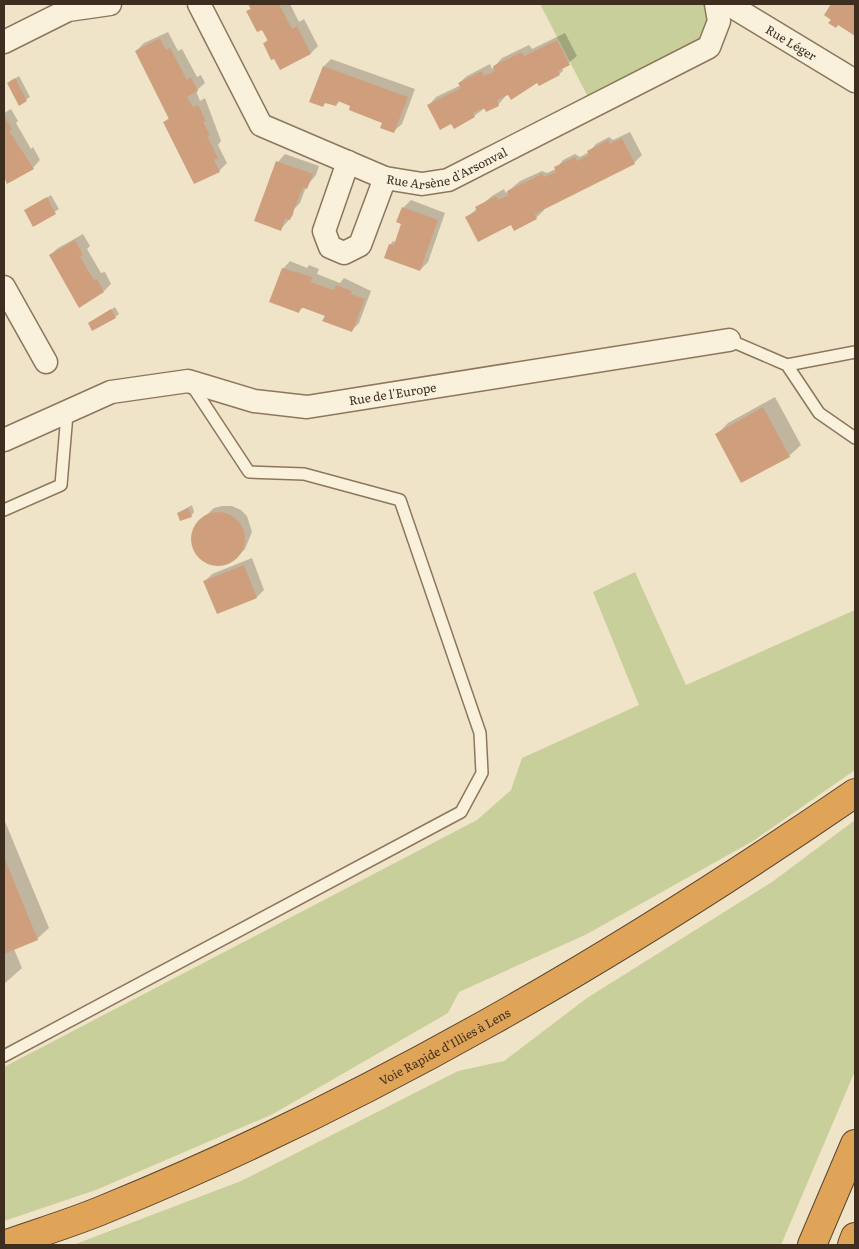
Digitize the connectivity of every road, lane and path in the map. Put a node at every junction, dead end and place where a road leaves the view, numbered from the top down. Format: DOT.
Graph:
graph roads {
  1 [pos="110,4"];
  2 [pos="200,4"];
  3 [pos="716,4"];
  4 [pos="728,4"];
  5 [pos="4,42"];
  6 [pos="855,81"];
  7 [pos="348,162"];
  8 [pos="385,178"];
  9 [pos="4,287"];
  10 [pos="729,340"];
  11 [pos="855,352"];
  12 [pos="46,362"];
  13 [pos="787,365"];
  14 [pos="188,381"];
  15 [pos="67,414"];
  16 [pos="855,438"];
  17 [pos="4,440"];
  18 [pos="4,510"];
  19 [pos="855,793"];
  20 [pos="4,1056"];
  21 [pos="855,1144"];
  22 [pos="855,1237"];
  23 [pos="4,1245"];
  24 [pos="812,1245"];
  25 [pos="852,1245"];
  1 -- 5 [label="street"];
  2 -- 7 [label="street, Rue Arsène d'Arsonval"];
  3 -- 8 [label="street, Rue Arsène d'Arsonval"];
  4 -- 6 [label="street, Rue Léger"];
  7 -- 8 [label="street, Rue Arsène d'Arsonval"];
  7 -- 8 [label="street"];
  9 -- 12 [label="street"];
  10 -- 13 [label="lane, Rue de l'Europe"];
  10 -- 14 [label="street, Rue de l'Europe"];
  11 -- 13 [label="lane"];
  13 -- 16 [label="lane"];
  14 -- 15 [label="street, Rue de l'Europe"];
  14 -- 20 [label="lane"];
  15 -- 17 [label="street, Rue de l'Europe"];
  15 -- 18 [label="lane"];
  19 -- 23 [label="highway, Voie Rapide d’Illies à Lens"];
  21 -- 24 [label="highway"];
  22 -- 25 [label="highway"];
}
